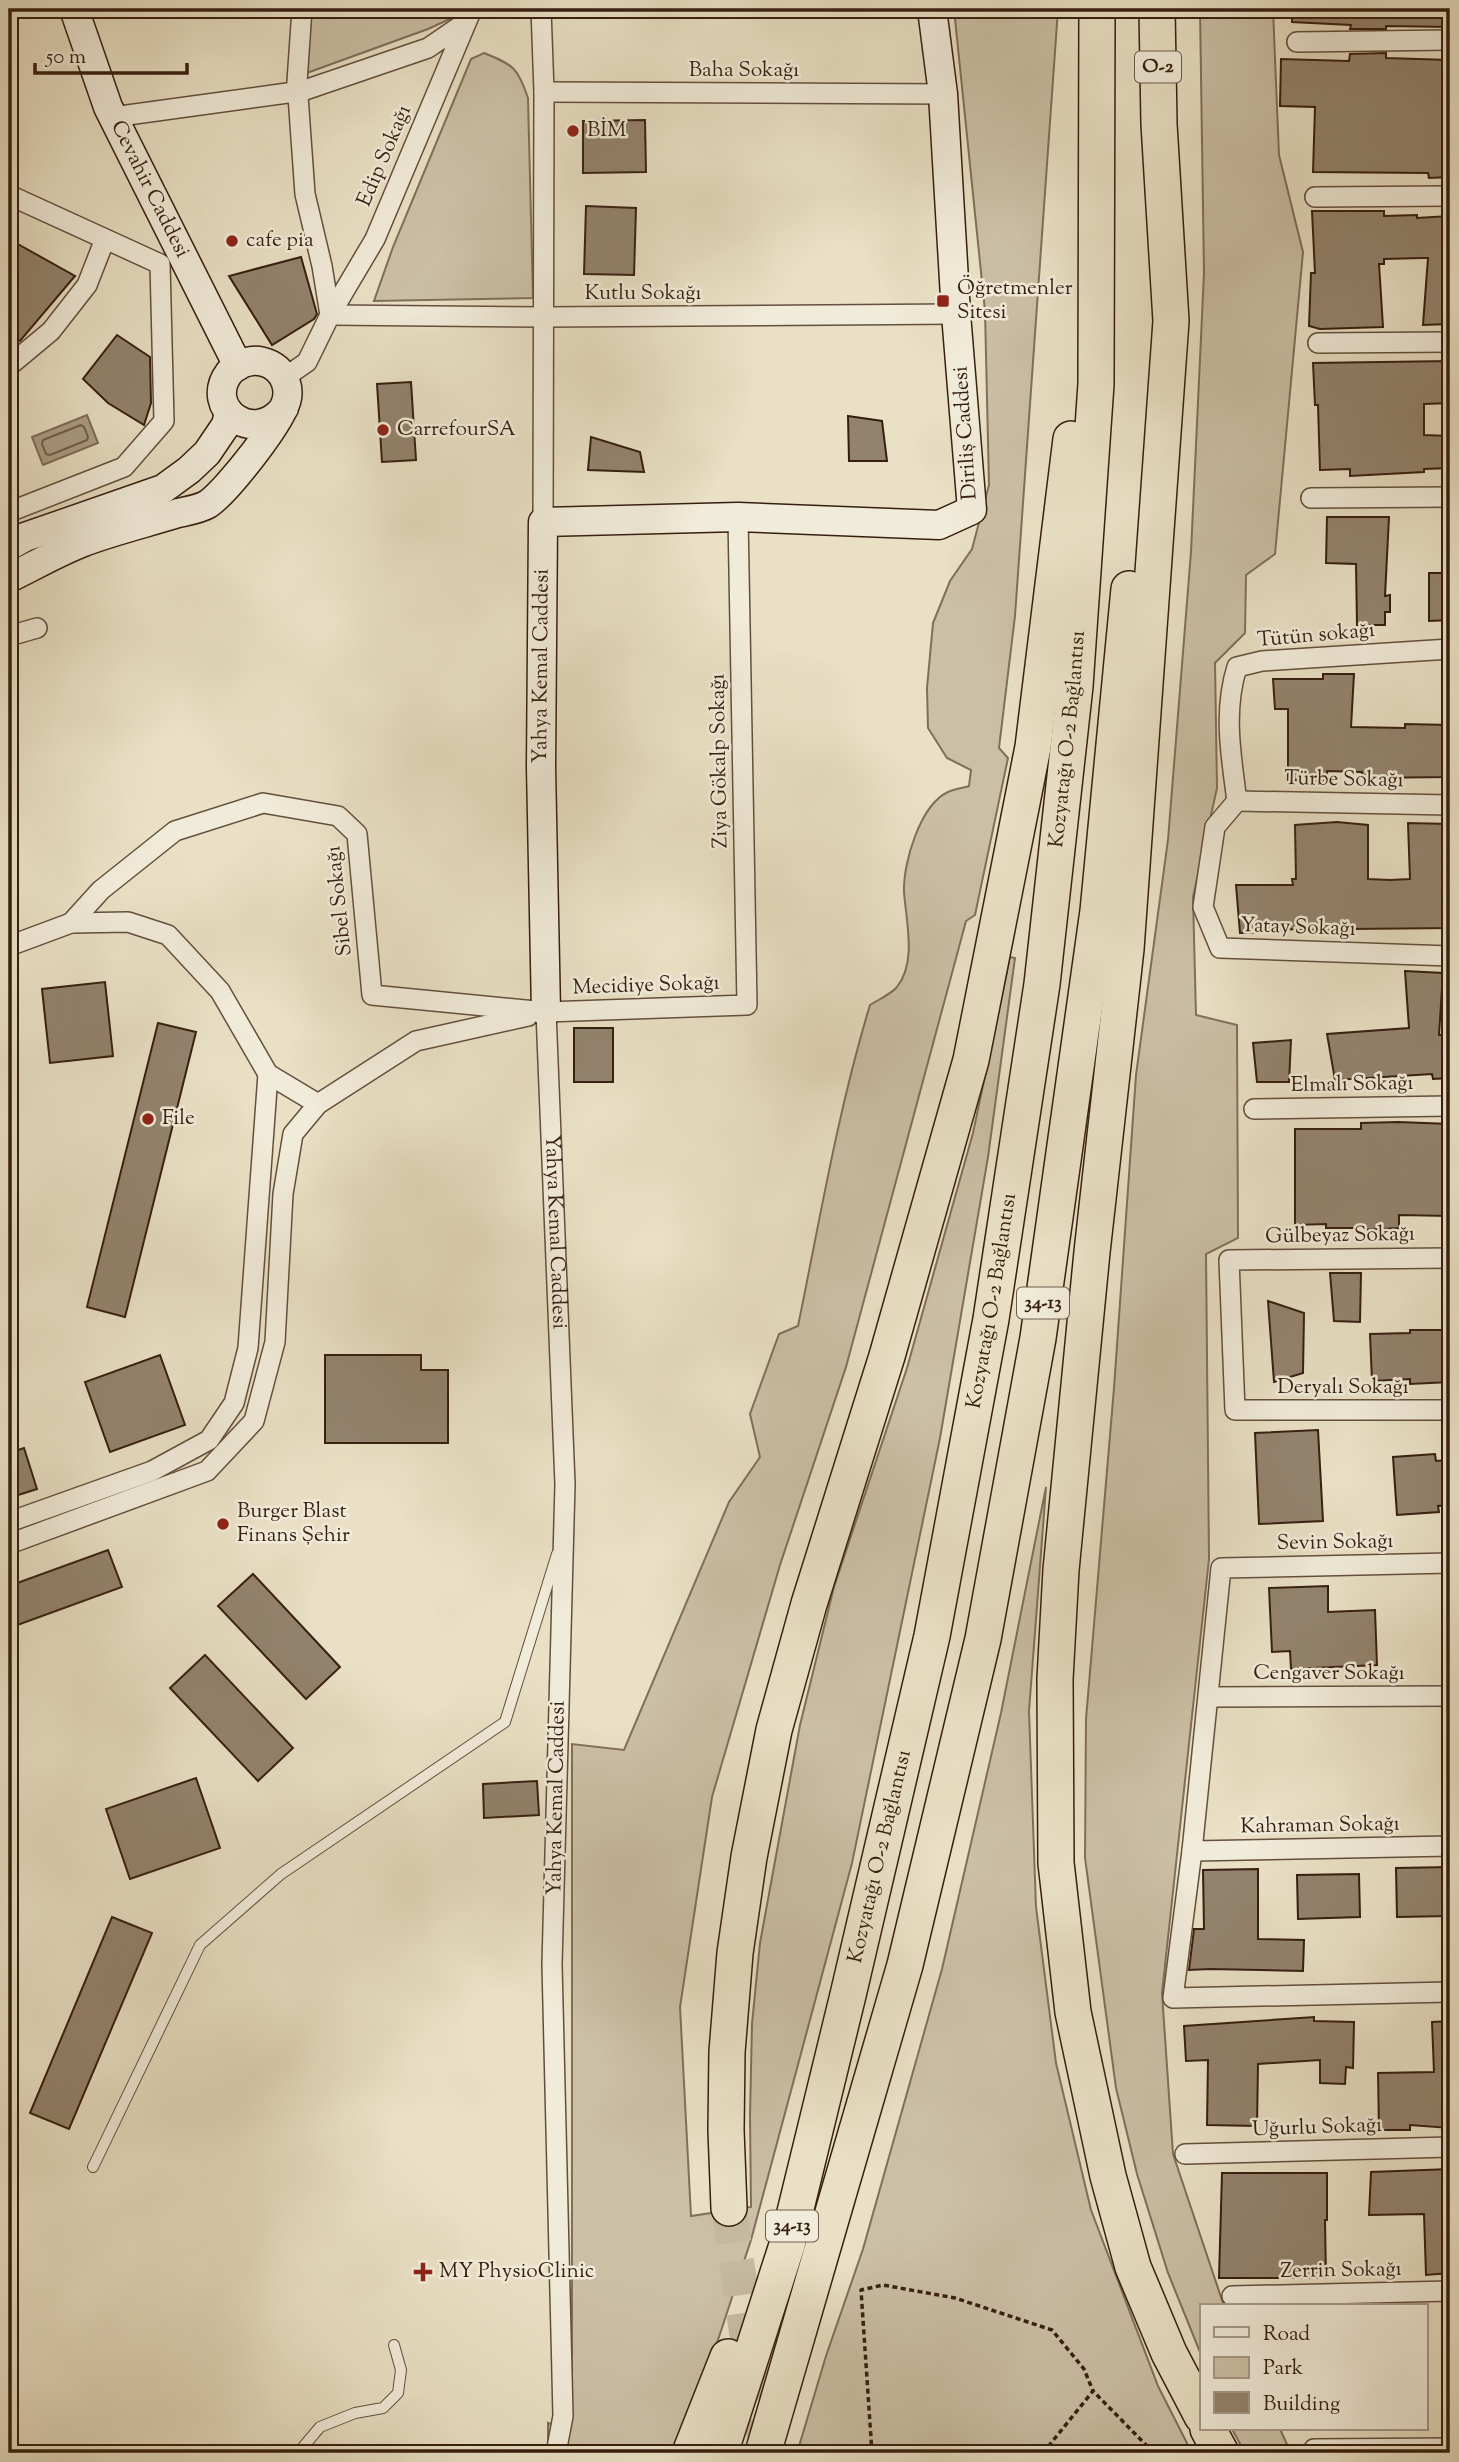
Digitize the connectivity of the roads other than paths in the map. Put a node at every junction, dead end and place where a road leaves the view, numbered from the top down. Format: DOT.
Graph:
graph roads {
  1 [pos="74,9"];
  2 [pos="302,9"];
  3 [pos="541,9"];
  4 [pos="932,9"];
  5 [pos="1097,9"];
  6 [pos="1157,9"];
  7 [pos="470,15"];
  8 [pos="1450,40"];
  9 [pos="1297,42"];
  10 [pos="298,92"];
  11 [pos="544,92"];
  12 [pos="943,93"];
  13 [pos="113,117"];
  14 [pos="1097,122"];
  15 [pos="1159,124"];
  16 [pos="9,195"];
  17 [pos="1450,196"];
  18 [pos="1315,197"];
  19 [pos="105,239"];
  20 [pos="956,314"];
  21 [pos="330,315"];
  22 [pos="545,317"];
  23 [pos="1450,342"];
  24 [pos="1318,343"];
  25 [pos="9,366"];
  26 [pos="238,366"];
  27 [pos="284,378"];
  28 [pos="284,408"];
  29 [pos="229,413"];
  30 [pos="1450,496"];
  31 [pos="1311,498"];
  32 [pos="9,512"];
  33 [pos="738,516"];
  34 [pos="543,522"];
  35 [pos="9,547"];
  36 [pos="9,579"];
  37 [pos="37,628"];
  38 [pos="9,636"];
  39 [pos="1450,649"];
  40 [pos="1237,801"];
  41 [pos="1450,805"];
  42 [pos="71,923"];
  43 [pos="9,946"];
  44 [pos="1450,956"];
  45 [pos="747,1005"];
  46 [pos="546,1012"];
  47 [pos="268,1074"];
  48 [pos="318,1104"];
  49 [pos="1450,1106"];
  50 [pos="1254,1109"];
  51 [pos="1450,1258"];
  52 [pos="1236,1410"];
  53 [pos="1450,1410"];
  54 [pos="9,1522"];
  55 [pos="564,1533"];
  56 [pos="9,1544"];
  57 [pos="1450,1563"];
  58 [pos="1450,1696"];
  59 [pos="1209,1697"];
  60 [pos="1450,1846"];
  61 [pos="1192,1851"];
  62 [pos="1450,1992"];
  63 [pos="848,1995"];
  64 [pos="1450,2147"];
  65 [pos="1185,2154"];
  66 [pos="93,2167"];
  67 [pos="729,2208"];
  68 [pos="1450,2291"];
  69 [pos="1232,2296"];
  70 [pos="394,2345"];
  71 [pos="1200,2412"];
  72 [pos="1209,2430"];
  73 [pos="1450,2448"];
  74 [pos="1314,2449"];
  75 [pos="298,2453"];
  76 [pos="556,2453"];
  77 [pos="690,2453"];
  78 [pos="720,2453"];
  79 [pos="763,2453"];
  80 [pos="1221,2453"];
  1 -- 13 [label="street, Cevahir Caddesi"];
  2 -- 10 [label="street"];
  3 -- 11 [label="street, Yahya Kemal Caddesi"];
  4 -- 12 [label="street, Diriliş Caddesi"];
  5 -- 14 [label="highway"];
  6 -- 15 [label="highway, O-2"];
  7 -- 10 [label="street"];
  7 -- 21 [label="street, Edip Sokağı"];
  8 -- 9 [label="street"];
  10 -- 13 [label="street"];
  10 -- 21 [label="street"];
  11 -- 12 [label="street, Baha Sokağı"];
  11 -- 22 [label="street, Yahya Kemal Caddesi"];
  12 -- 20 [label="street, Diriliş Caddesi"];
  13 -- 26 [label="street, Cevahir Caddesi"];
  14 -- 63 [label="highway, Kozyatağı O-2 Bağlantısı / 34-13"];
  14 -- 67 [label="highway"];
  15 -- 71 [label="highway"];
  15 -- 79 [label="highway, 34-13"];
  16 -- 19 [label="street"];
  17 -- 18 [label="street"];
  19 -- 25 [label="street"];
  19 -- 32 [label="street"];
  20 -- 22 [label="street, Kutlu Sokağı"];
  20 -- 33 [label="street, Diriliş Caddesi"];
  21 -- 22 [label="street, Kutlu Sokağı"];
  21 -- 27 [label="street, Edip Sokağı"];
  22 -- 34 [label="street, Yahya Kemal Caddesi"];
  23 -- 24 [label="street"];
  26 -- 27 [label="street"];
  26 -- 29 [label="street"];
  27 -- 28 [label="street"];
  28 -- 29 [label="street"];
  28 -- 36 [label="street"];
  29 -- 35 [label="street"];
  30 -- 31 [label="street"];
  33 -- 34 [label="street, Diriliş Caddesi"];
  33 -- 45 [label="street, Ziya Gökalp Sokağı"];
  34 -- 46 [label="street, Yahya Kemal Caddesi"];
  37 -- 38 [label="street"];
  39 -- 40 [label="street, Tütün sokağı"];
  40 -- 41 [label="street, Türbe Sokağı"];
  40 -- 44 [label="street, Yatay Sokağı"];
  42 -- 43 [label="street"];
  42 -- 46 [label="street, Sibel Sokağı"];
  42 -- 47 [label="street"];
  45 -- 46 [label="street, Mecidiye Sokağı"];
  46 -- 48 [label="street"];
  46 -- 55 [label="street, Yahya Kemal Caddesi"];
  47 -- 48 [label="street"];
  47 -- 54 [label="street"];
  48 -- 56 [label="street"];
  49 -- 50 [label="street, Elmalı Sokağı"];
  51 -- 52 [label="street, Gülbeyaz Sokağı"];
  52 -- 53 [label="street, Deryalı Sokağı"];
  55 -- 66 [label="lane"];
  55 -- 76 [label="street, Yahya Kemal Caddesi"];
  57 -- 59 [label="street, Sevin Sokağı"];
  58 -- 59 [label="street, Cengaver Sokağı"];
  59 -- 61 [label="street"];
  60 -- 61 [label="street, Kahraman Sokağı"];
  61 -- 62 [label="street"];
  63 -- 77 [label="highway"];
  63 -- 78 [label="highway, Kozyatağı O-2 Bağlantısı / 34-13"];
  64 -- 65 [label="street, Uğurlu Sokağı"];
  68 -- 69 [label="street, Zerrin Sokağı"];
  70 -- 75 [label="lane"];
  72 -- 80 [label="highway"];
  73 -- 74 [label="street"];
}
